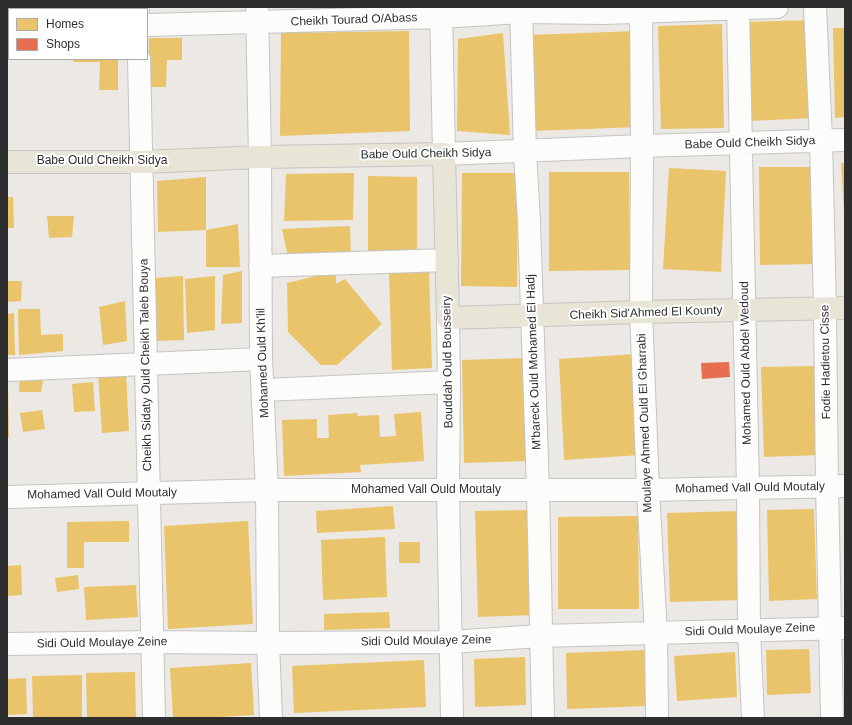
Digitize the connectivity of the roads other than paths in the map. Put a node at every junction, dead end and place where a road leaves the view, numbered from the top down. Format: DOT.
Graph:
graph roads {
  1 [pos="777,7"];
  2 [pos="815,7"];
  3 [pos="738,8"];
  4 [pos="521,9"];
  5 [pos="641,9"];
  6 [pos="441,12"];
  7 [pos="257,15"];
  8 [pos="148,26"];
  9 [pos="139,60"];
  10 [pos="821,140"];
  11 [pos="845,140"];
  12 [pos="741,143"];
  13 [pos="642,146"];
  14 [pos="525,152"];
  15 [pos="444,154"];
  16 [pos="260,157"];
  17 [pos="7,162"];
  18 [pos="142,162"];
  19 [pos="447,260"];
  20 [pos="260,266"];
  21 [pos="835,308"];
  22 [pos="744,310"];
  23 [pos="641,312"];
  24 [pos="532,316"];
  25 [pos="448,318"];
  26 [pos="261,359"];
  27 [pos="146,363"];
  28 [pos="7,370"];
  29 [pos="449,382"];
  30 [pos="264,390"];
  31 [pos="836,486"];
  32 [pos="748,488"];
  33 [pos="267,490"];
  34 [pos="448,490"];
  35 [pos="538,490"];
  36 [pos="648,490"];
  37 [pos="149,493"];
  38 [pos="7,496"];
  39 [pos="838,627"];
  40 [pos="749,630"];
  41 [pos="656,634"];
  42 [pos="540,636"];
  43 [pos="152,642"];
  44 [pos="450,642"];
  45 [pos="268,643"];
  46 [pos="7,644"];
  47 [pos="154,718"];
  48 [pos="271,718"];
  49 [pos="452,718"];
  50 [pos="543,718"];
  51 [pos="658,718"];
  52 [pos="753,718"];
  53 [pos="832,718"];
  1 -- 3 [label="street, Cheikh Tourad O/Abass"];
  2 -- 10 [label="street, Fodie Hadietou Cisse"];
  3 -- 5 [label="street, Cheikh Tourad O/Abass"];
  3 -- 12 [label="street, Mohamed Ould Abdel Wedoud"];
  4 -- 5 [label="street, Cheikh Tourad O/Abass"];
  4 -- 6 [label="street, Cheikh Tourad O/Abass"];
  4 -- 14 [label="street, M'bareck Ould Mohamed El Hadj"];
  5 -- 13 [label="street, Moulaye Ahmed Ould El Gharrabi"];
  6 -- 7 [label="street, Cheikh Tourad O/Abass"];
  6 -- 15 [label="street, Bouddah Ould Bousseiry"];
  7 -- 8 [label="street, Cheikh Tourad O/Abass"];
  7 -- 16 [label="street, Mohamed Ould Kh'lil"];
  9 -- 18 [label="street, Cheikh Sidaty Ould Cheikh Taleb Bouya"];
  10 -- 11 [label="street, Babe Ould Cheikh Sidya"];
  10 -- 12 [label="street, Babe Ould Cheikh Sidya"];
  10 -- 21 [label="street, Fodie Hadietou Cisse"];
  12 -- 13 [label="street, Babe Ould Cheikh Sidya"];
  12 -- 22 [label="street, Mohamed Ould Abdel Wedoud"];
  13 -- 14 [label="street, Babe Ould Cheikh Sidya"];
  13 -- 23 [label="street, Moulaye Ahmed Ould El Gharrabi"];
  14 -- 15 [label="street, Babe Ould Cheikh Sidya"];
  14 -- 24 [label="street, M'bareck Ould Mohamed El Hadj"];
  15 -- 16 [label="main road, Babe Ould Cheikh Sidya"];
  15 -- 19 [label="main road, Bouddah Ould Bousseiry"];
  16 -- 18 [label="main road, Babe Ould Cheikh Sidya"];
  16 -- 20 [label="street, Mohamed Ould Kh'lil"];
  17 -- 18 [label="main road, Babe Ould Cheikh Sidya"];
  18 -- 27 [label="street, Cheikh Sidaty Ould Cheikh Taleb Bouya"];
  19 -- 20 [label="street"];
  19 -- 25 [label="main road, Bouddah Ould Bousseiry"];
  20 -- 26 [label="street, Mohamed Ould Kh'lil"];
  21 -- 22 [label="main road, Cheikh Sid'Ahmed El Kounty"];
  21 -- 31 [label="street, Fodie Hadietou Cisse"];
  22 -- 23 [label="main road, Cheikh Sid'Ahmed El Kounty"];
  22 -- 32 [label="street, Mohamed Ould Abdel Wedoud"];
  23 -- 24 [label="main road, Cheikh Sid'Ahmed El Kounty"];
  23 -- 36 [label="street, Moulaye Ahmed Ould El Gharrabi"];
  24 -- 25 [label="main road, Cheikh Sid'Ahmed El Kounty"];
  24 -- 35 [label="street, M'bareck Ould Mohamed El Hadj"];
  25 -- 29 [label="street, Bouddah Ould Bousseiry"];
  26 -- 27 [label="street"];
  26 -- 30 [label="street, Mohamed Ould Kh'lil"];
  27 -- 28 [label="street"];
  27 -- 37 [label="street, Cheikh Sidaty Ould Cheikh Taleb Bouya"];
  29 -- 30 [label="street"];
  29 -- 34 [label="street, Bouddah Ould Bousseiry"];
  30 -- 33 [label="street, Mohamed Ould Kh'lil"];
  31 -- 32 [label="street, Mohamed Vall Ould Moutaly"];
  31 -- 39 [label="street, Fodie Hadietou Cisse"];
  32 -- 36 [label="street, Mohamed Vall Ould Moutaly"];
  32 -- 40 [label="street, Mohamed Ould Abdel Wedoud"];
  33 -- 34 [label="street, Mohamed Vall Ould Moutaly"];
  33 -- 37 [label="street, Mohamed Vall Ould Moutaly"];
  33 -- 45 [label="street, Mohamed Ould Kh'lil"];
  34 -- 35 [label="street, Mohamed Vall Ould Moutaly"];
  34 -- 44 [label="street, Bouddah Ould Bousseiry"];
  35 -- 36 [label="street, Mohamed Vall Ould Moutaly"];
  35 -- 42 [label="street, M'bareck Ould Mohamed El Hadj"];
  36 -- 41 [label="street, Moulaye Ahmed Ould El Gharrabi"];
  37 -- 38 [label="street, Mohamed Vall Ould Moutaly"];
  37 -- 43 [label="street, Cheikh Sidaty Ould Cheikh Taleb Bouya"];
  39 -- 40 [label="street, Sidi Ould Moulaye Zeine"];
  39 -- 53 [label="street, Fodie Hadietou Cisse"];
  40 -- 41 [label="street, Sidi Ould Moulaye Zeine"];
  40 -- 52 [label="street, Mohamed Ould Abdel Wedoud"];
  41 -- 42 [label="street, Sidi Ould Moulaye Zeine"];
  41 -- 51 [label="street, Moulaye Ahmed Ould El Gharrabi"];
  42 -- 44 [label="street, Sidi Ould Moulaye Zeine"];
  42 -- 50 [label="street, M'bareck Ould Mohamed El Hadj"];
  43 -- 45 [label="street, Sidi Ould Moulaye Zeine"];
  43 -- 46 [label="street, Sidi Ould Moulaye Zeine"];
  43 -- 47 [label="street, Cheikh Sidaty Ould Cheikh Taleb Bouya"];
  44 -- 45 [label="street, Sidi Ould Moulaye Zeine"];
  44 -- 49 [label="street, Bouddah Ould Bousseiry"];
  45 -- 48 [label="street, Mohamed Ould Kh'lil"];
}
